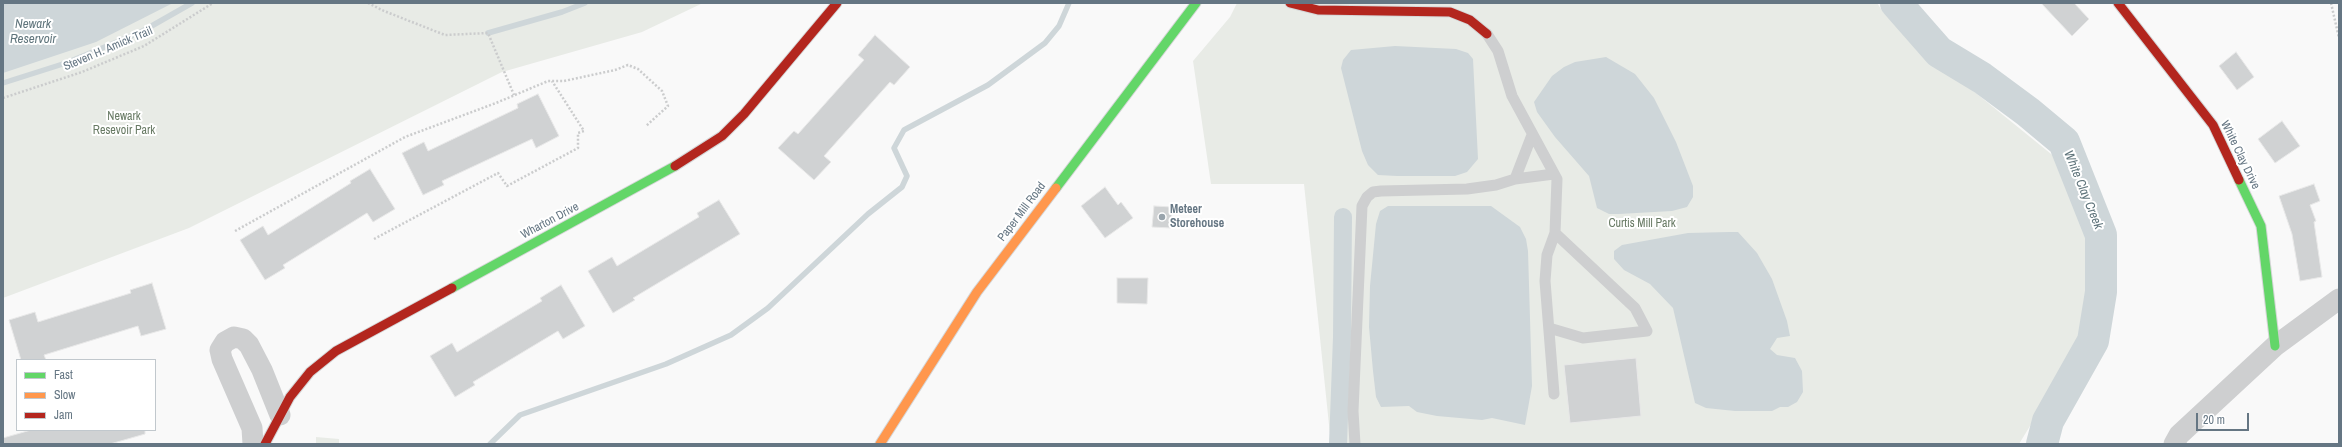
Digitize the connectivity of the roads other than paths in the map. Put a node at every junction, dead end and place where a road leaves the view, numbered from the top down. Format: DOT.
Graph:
graph roads {
  1 [pos="837,3"];
  2 [pos="1196,3"];
  3 [pos="1290,3"];
  4 [pos="2118,3"];
  5 [pos="1487,34"];
  6 [pos="1532,135"];
  7 [pos="1554,174"];
  8 [pos="1515,179"];
  9 [pos="1556,233"];
  10 [pos="2339,299"];
  11 [pos="1549,328"];
  12 [pos="2275,346"];
  13 [pos="1554,394"];
  14 [pos="280,415"];
  15 [pos="253,444"];
  16 [pos="265,444"];
  17 [pos="880,444"];
  18 [pos="1355,444"];
  19 [pos="2174,444"];
  1 -- 14 [label="street, Wharton Drive"];
  2 -- 17 [label="street, Paper Mill Road"];
  3 -- 5 [label="street"];
  4 -- 12 [label="street, White Clay Drive"];
  5 -- 6 [label="lane"];
  6 -- 7 [label="lane"];
  6 -- 8 [label="lane"];
  7 -- 8 [label="lane"];
  7 -- 9 [label="lane"];
  8 -- 18 [label="lane"];
  9 -- 11 [label="lane"];
  9 -- 11 [label="lane"];
  10 -- 12 [label="street"];
  11 -- 13 [label="lane"];
  12 -- 19 [label="street"];
  14 -- 15 [label="street"];
  14 -- 16 [label="street, Wharton Drive"];
}
